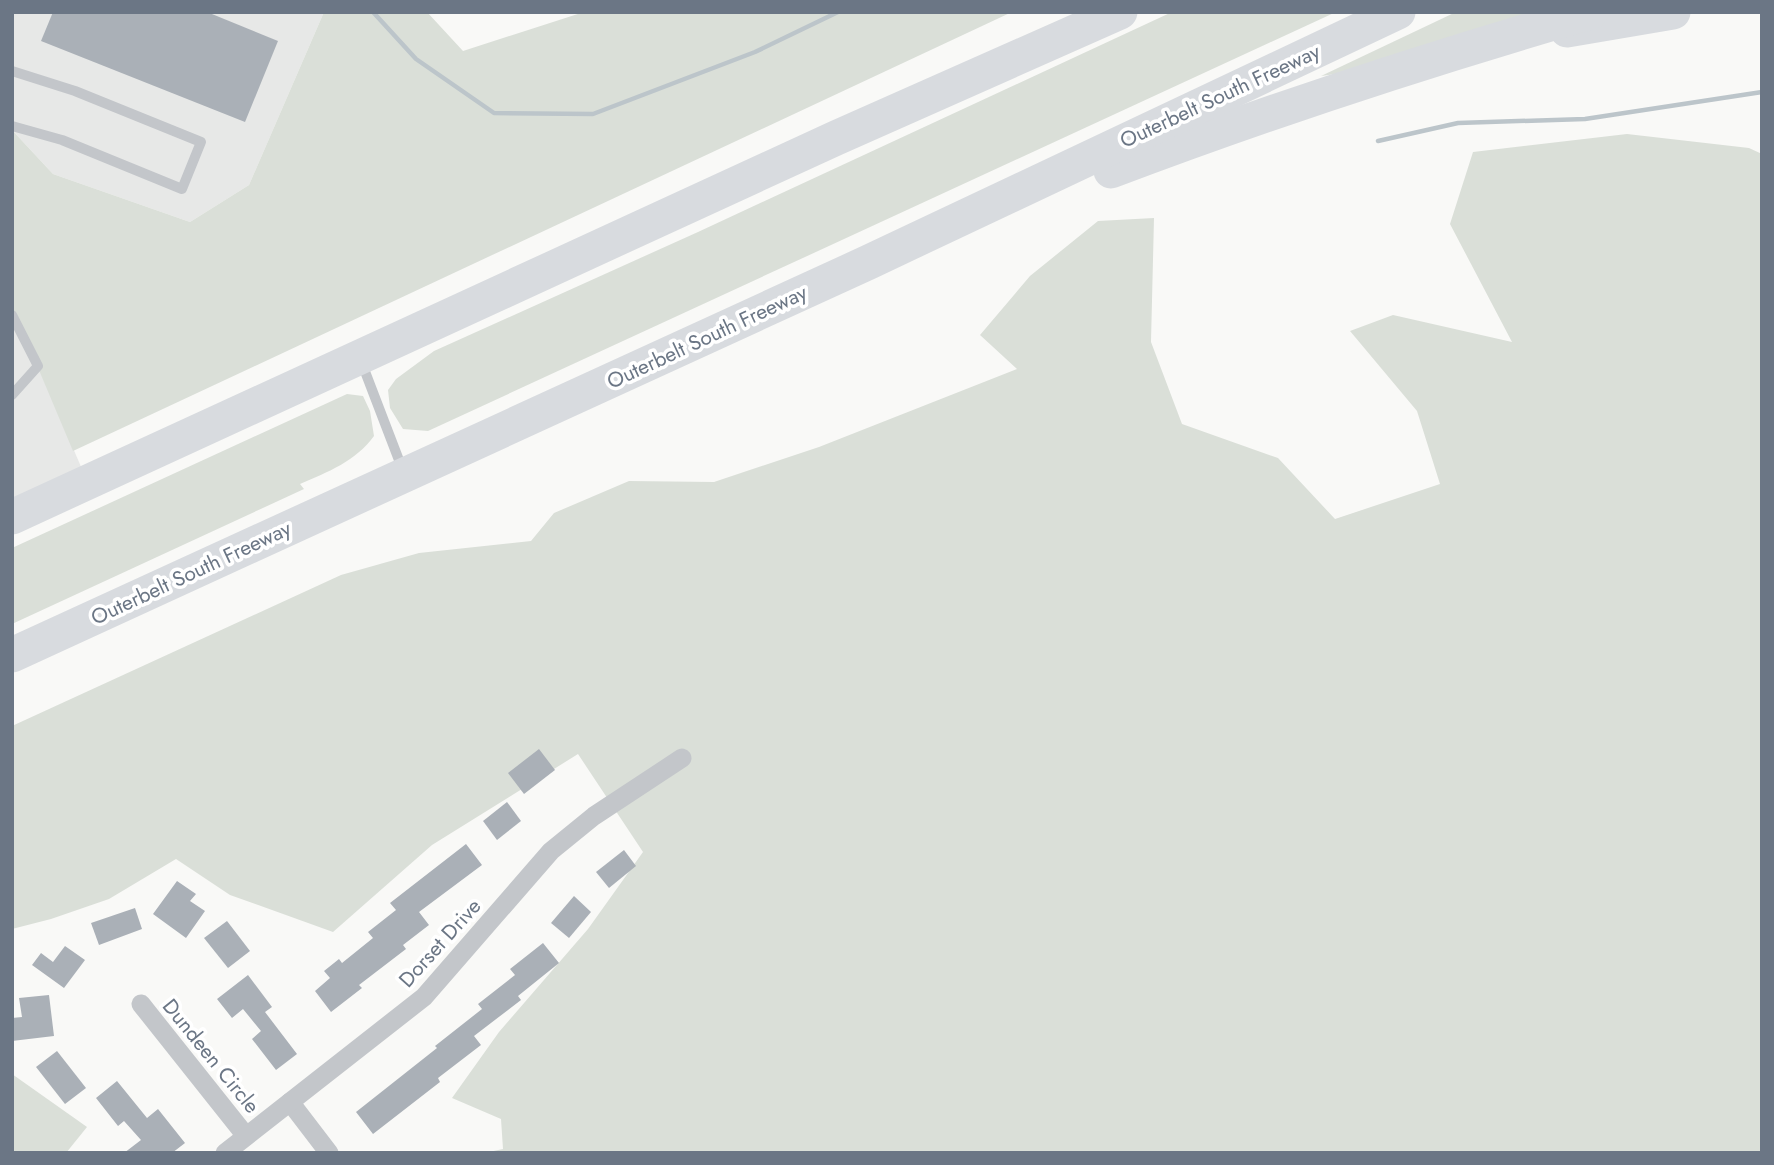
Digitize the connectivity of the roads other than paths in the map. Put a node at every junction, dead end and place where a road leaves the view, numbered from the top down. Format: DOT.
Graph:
graph roads {
  1 [pos="1070,12"];
  2 [pos="1120,12"];
  3 [pos="1398,12"];
  4 [pos="1591,12"];
  5 [pos="1673,12"];
  6 [pos="1400,70"];
  7 [pos="12,71"];
  8 [pos="12,126"];
  9 [pos="836,138"];
  10 [pos="869,262"];
  11 [pos="12,314"];
  12 [pos="359,358"];
  13 [pos="12,395"];
  14 [pos="405,475"];
  15 [pos="12,517"];
  16 [pos="12,655"];
  17 [pos="682,758"];
  18 [pos="141,1004"];
  19 [pos="290,1102"];
  20 [pos="246,1136"];
  21 [pos="225,1153"];
  22 [pos="329,1153"];
  1 -- 9 [label="highway"];
  2 -- 9 [label="highway"];
  3 -- 10 [label="highway, Outerbelt South Freeway"];
  4 -- 6 [label="highway"];
  5 -- 6 [label="highway"];
  6 -- 10 [label="highway"];
  7 -- 8 [label="lane"];
  9 -- 12 [label="highway"];
  10 -- 14 [label="highway, Outerbelt South Freeway"];
  11 -- 13 [label="lane"];
  12 -- 14 [label="lane"];
  12 -- 15 [label="highway"];
  14 -- 16 [label="highway, Outerbelt South Freeway"];
  17 -- 19 [label="street, Dorset Drive"];
  18 -- 20 [label="street, Dundeen Circle"];
  19 -- 20 [label="street, Dorset Drive"];
  19 -- 22 [label="street"];
  20 -- 21 [label="street, Dorset Drive"];
}
